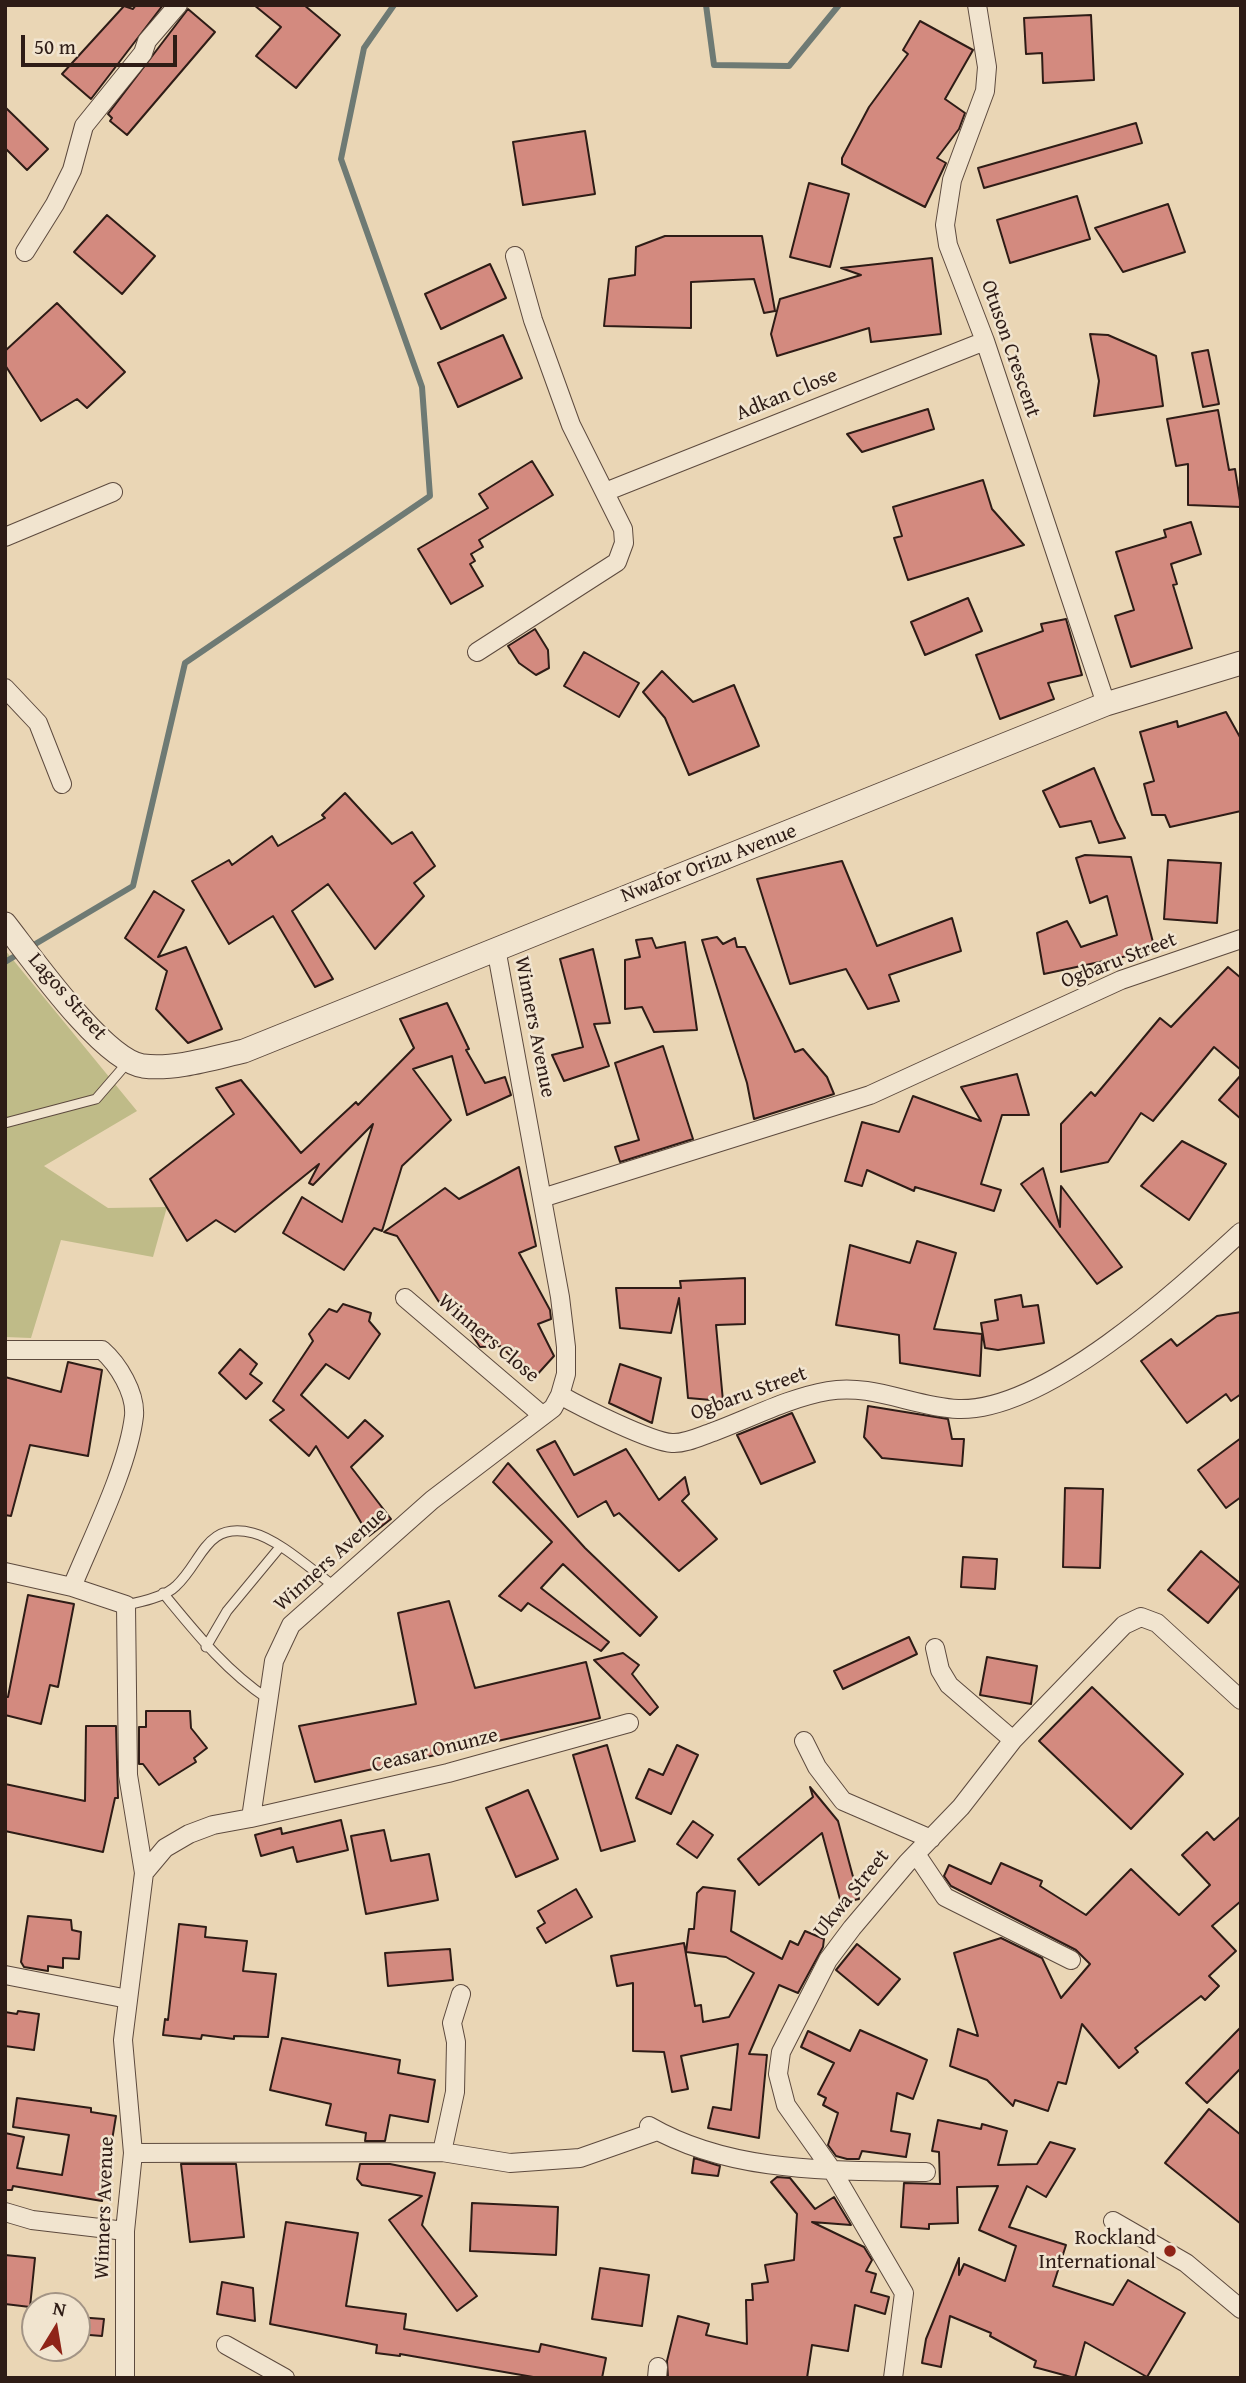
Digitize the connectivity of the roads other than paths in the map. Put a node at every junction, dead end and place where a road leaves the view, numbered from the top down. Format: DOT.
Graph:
graph roads {
  1 [pos="178,5"];
  2 [pos="977,5"];
  3 [pos="25,252"];
  4 [pos="515,256"];
  5 [pos="985,341"];
  6 [pos="113,492"];
  7 [pos="605,492"];
  8 [pos="5,537"];
  9 [pos="477,652"];
  10 [pos="1241,663"];
  11 [pos="5,688"];
  12 [pos="1106,704"];
  13 [pos="62,784"];
  14 [pos="5,924"];
  15 [pos="1241,939"];
  16 [pos="496,948"];
  17 [pos="129,1060"];
  18 [pos="178,1063"];
  19 [pos="5,1123"];
  20 [pos="542,1198"];
  21 [pos="1241,1232"];
  22 [pos="405,1297"];
  23 [pos="5,1350"];
  24 [pos="560,1395"];
  25 [pos="542,1415"];
  26 [pos="280,1548"];
  27 [pos="5,1573"];
  28 [pos="334,1586"];
  29 [pos="72,1587"];
  30 [pos="163,1593"];
  31 [pos="126,1605"];
  32 [pos="206,1647"];
  33 [pos="935,1648"];
  34 [pos="268,1699"];
  35 [pos="1241,1700"];
  36 [pos="629,1723"];
  37 [pos="1013,1740"];
  38 [pos="804,1741"];
  39 [pos="251,1818"];
  40 [pos="931,1839"];
  41 [pos="916,1854"];
  42 [pos="144,1873"];
  43 [pos="1071,1960"];
  44 [pos="5,1975"];
  45 [pos="461,1994"];
  46 [pos="128,1999"];
  47 [pos="442,2152"];
  48 [pos="134,2153"];
  49 [pos="832,2170"];
  50 [pos="926,2172"];
  51 [pos="5,2212"];
  52 [pos="1113,2221"];
  53 [pos="125,2231"];
  54 [pos="1241,2309"];
  55 [pos="226,2345"];
  56 [pos="125,2378"];
  57 [pos="285,2378"];
  58 [pos="893,2378"];
  1 -- 3 [label="street"];
  2 -- 5 [label="street, Otuson Crescent"];
  4 -- 7 [label="street"];
  5 -- 7 [label="street, Adkan Close"];
  5 -- 12 [label="street, Otuson Crescent"];
  6 -- 8 [label="street"];
  7 -- 9 [label="street"];
  10 -- 12 [label="street, Nwafor Orizu Avenue"];
  11 -- 13 [label="street"];
  12 -- 16 [label="street, Nwafor Orizu Avenue"];
  14 -- 17 [label="street, Lagos Street"];
  15 -- 20 [label="street, Ogbaru Street"];
  16 -- 18 [label="street, Nwafor Orizu Avenue"];
  16 -- 20 [label="street, Winners Avenue"];
  17 -- 18 [label="street, Lagos Street"];
  17 -- 19 [label="lane"];
  20 -- 24 [label="street, Winners Avenue"];
  21 -- 24 [label="street, Ogbaru Street"];
  22 -- 25 [label="street, Winners Close"];
  23 -- 29 [label="street"];
  24 -- 25 [label="street, Winners Avenue"];
  25 -- 28 [label="street, Winners Avenue"];
  26 -- 28 [label="lane"];
  26 -- 30 [label="lane"];
  26 -- 32 [label="lane"];
  27 -- 29 [label="street"];
  28 -- 34 [label="street, Winners Avenue"];
  29 -- 31 [label="street"];
  30 -- 31 [label="lane"];
  30 -- 32 [label="lane"];
  31 -- 42 [label="street, Winners Avenue"];
  32 -- 34 [label="lane"];
  33 -- 37 [label="street"];
  34 -- 39 [label="street, Winners Avenue"];
  35 -- 37 [label="street, Ukwa Street"];
  36 -- 39 [label="street, Ceasar Onunze"];
  37 -- 40 [label="street, Ukwa Street"];
  38 -- 40 [label="street"];
  39 -- 42 [label="street"];
  40 -- 41 [label="street, Ukwa Street"];
  41 -- 43 [label="street"];
  41 -- 49 [label="street, Ukwa Street"];
  42 -- 46 [label="street, Winners Avenue"];
  44 -- 46 [label="street"];
  45 -- 47 [label="street"];
  46 -- 48 [label="street, Winners Avenue"];
  47 -- 48 [label="street"];
  47 -- 49 [label="street"];
  48 -- 53 [label="street, Winners Avenue"];
  49 -- 50 [label="street"];
  49 -- 58 [label="street, Ukwa Street"];
  51 -- 53 [label="street"];
  52 -- 54 [label="street"];
  53 -- 56 [label="street, Winners Avenue"];
  55 -- 57 [label="street"];
}
